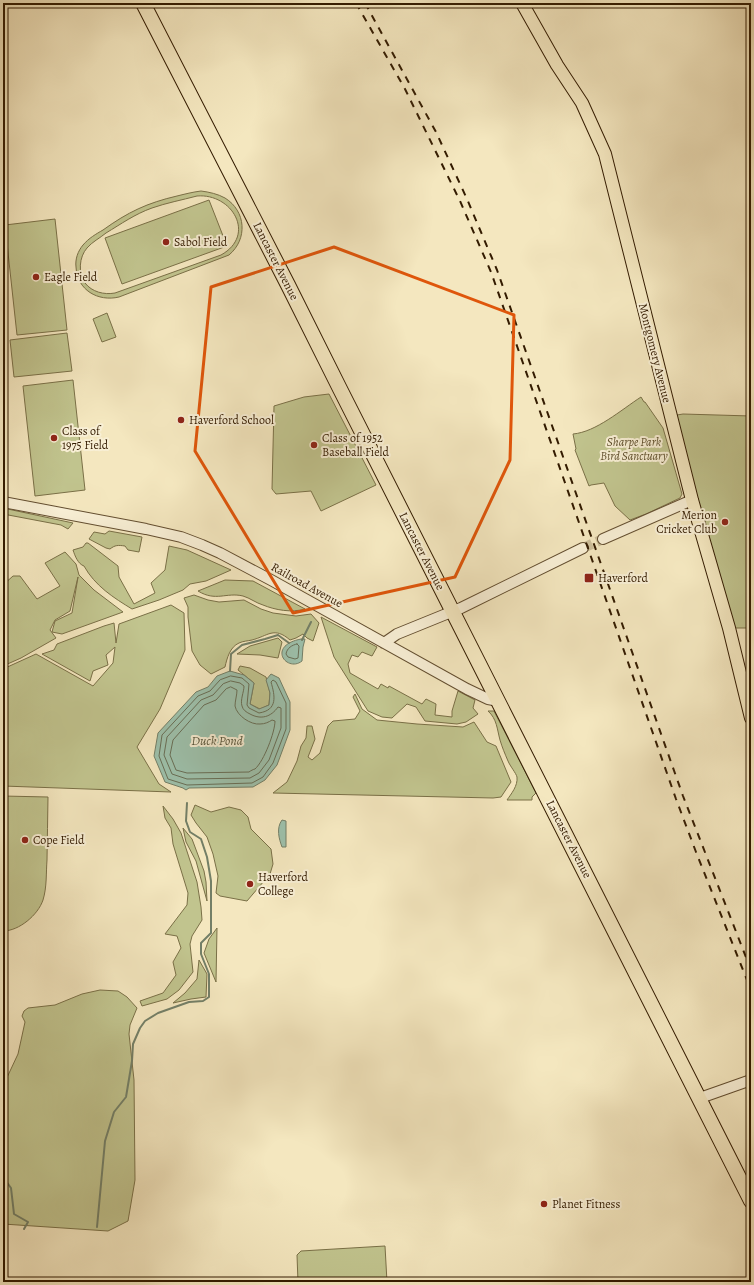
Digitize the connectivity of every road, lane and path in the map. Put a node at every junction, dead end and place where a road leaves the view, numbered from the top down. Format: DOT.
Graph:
graph roads {
  1 [pos="144,3"];
  2 [pos="522,3"];
  3 [pos="692,500"];
  4 [pos="3,502"];
  5 [pos="603,540"];
  6 [pos="583,548"];
  7 [pos="453,611"];
  8 [pos="384,643"];
  9 [pos="498,701"];
  10 [pos="751,718"];
  11 [pos="751,1080"];
  12 [pos="700,1098"];
  13 [pos="751,1201"];
  1 -- 7 [label="highway, Lancaster Avenue"];
  2 -- 3 [label="main road, Montgomery Avenue"];
  3 -- 5 [label="street"];
  3 -- 10 [label="main road, Montgomery Avenue"];
  4 -- 8 [label="street, Railroad Avenue"];
  6 -- 7 [label="street"];
  7 -- 8 [label="street"];
  7 -- 9 [label="highway, Lancaster Avenue"];
  8 -- 9 [label="street, Railroad Avenue"];
  9 -- 12 [label="highway, Lancaster Avenue"];
  11 -- 12 [label="street"];
  12 -- 13 [label="highway, Lancaster Avenue"];
}
